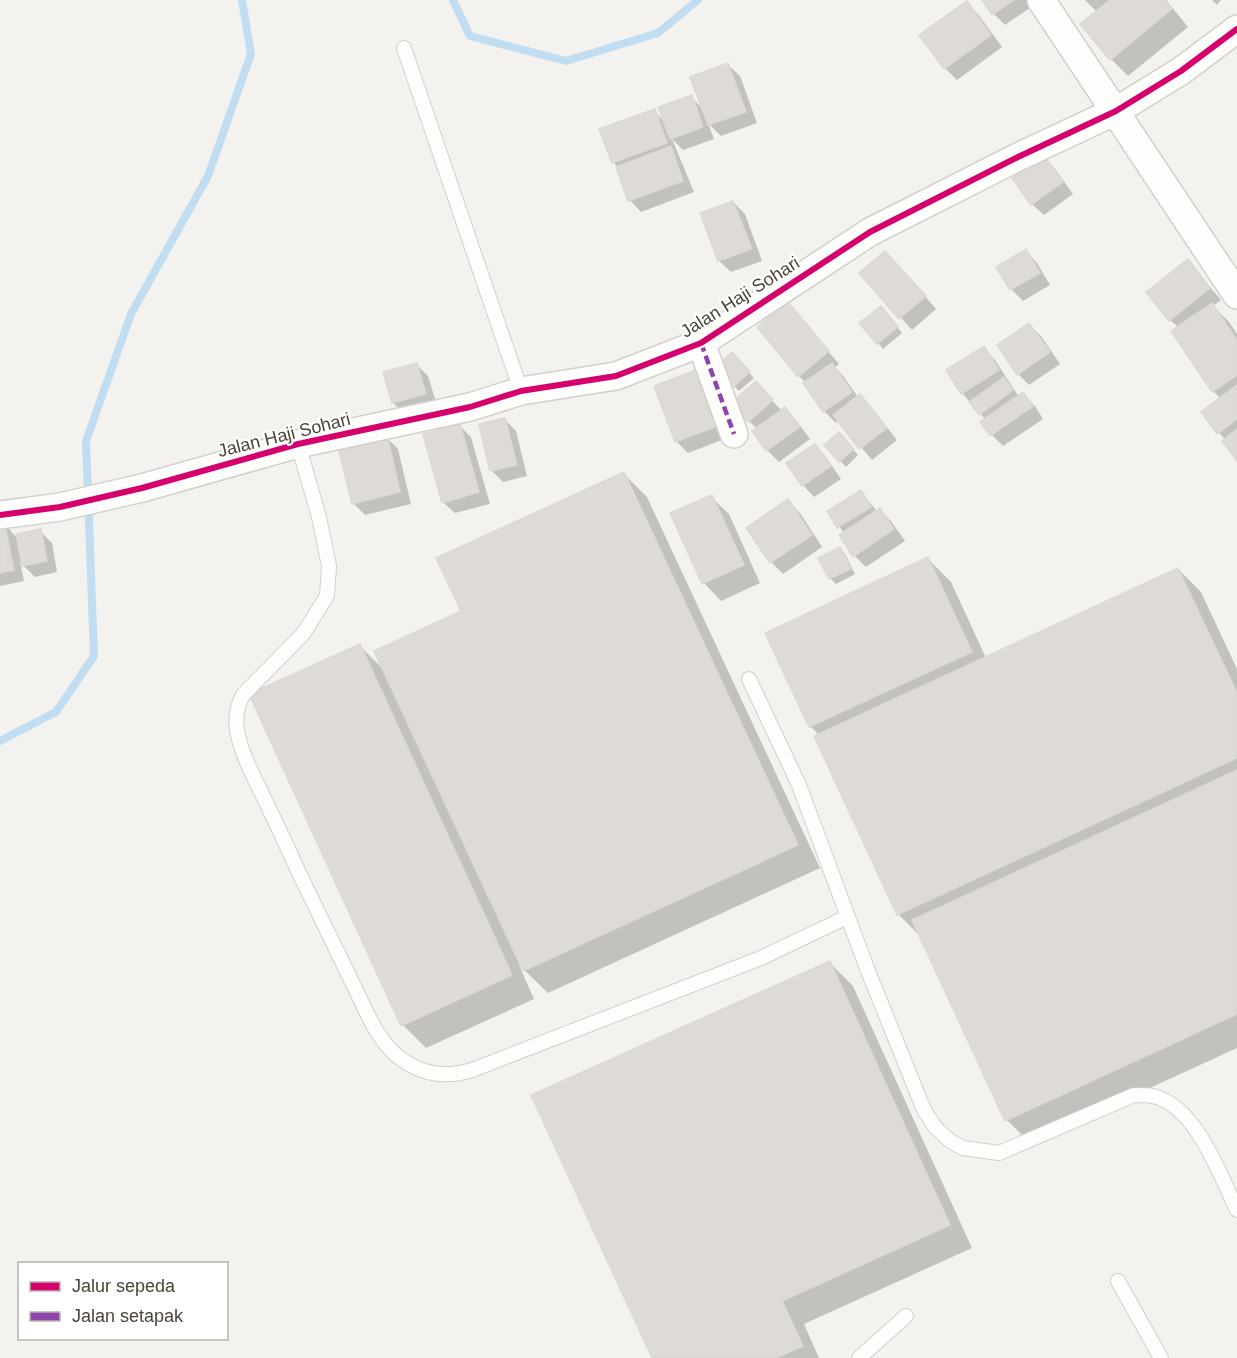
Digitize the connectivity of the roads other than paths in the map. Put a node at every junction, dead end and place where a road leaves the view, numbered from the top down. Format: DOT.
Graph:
graph roads {
  1 [pos="1041,0"];
  2 [pos="1237,29"];
  3 [pos="404,48"];
  4 [pos="1116,111"];
  5 [pos="1237,295"];
  6 [pos="701,342"];
  7 [pos="521,392"];
  8 [pos="734,434"];
  9 [pos="298,444"];
  10 [pos="0,515"];
  11 [pos="749,679"];
  12 [pos="847,917"];
  13 [pos="1237,1209"];
  14 [pos="1118,1281"];
  15 [pos="906,1316"];
  16 [pos="859,1358"];
  17 [pos="1161,1358"];
  1 -- 4 [label="street"];
  2 -- 4 [label="street, Jalan Haji Sohari"];
  3 -- 7 [label="lane"];
  4 -- 5 [label="street"];
  4 -- 6 [label="street, Jalan Haji Sohari"];
  6 -- 7 [label="street, Jalan Haji Sohari"];
  6 -- 8 [label="street"];
  7 -- 9 [label="street, Jalan Haji Sohari"];
  9 -- 10 [label="street, Jalan Haji Sohari"];
  9 -- 12 [label="lane"];
  11 -- 12 [label="lane"];
  12 -- 13 [label="lane"];
  14 -- 17 [label="lane"];
  15 -- 16 [label="lane"];
}
